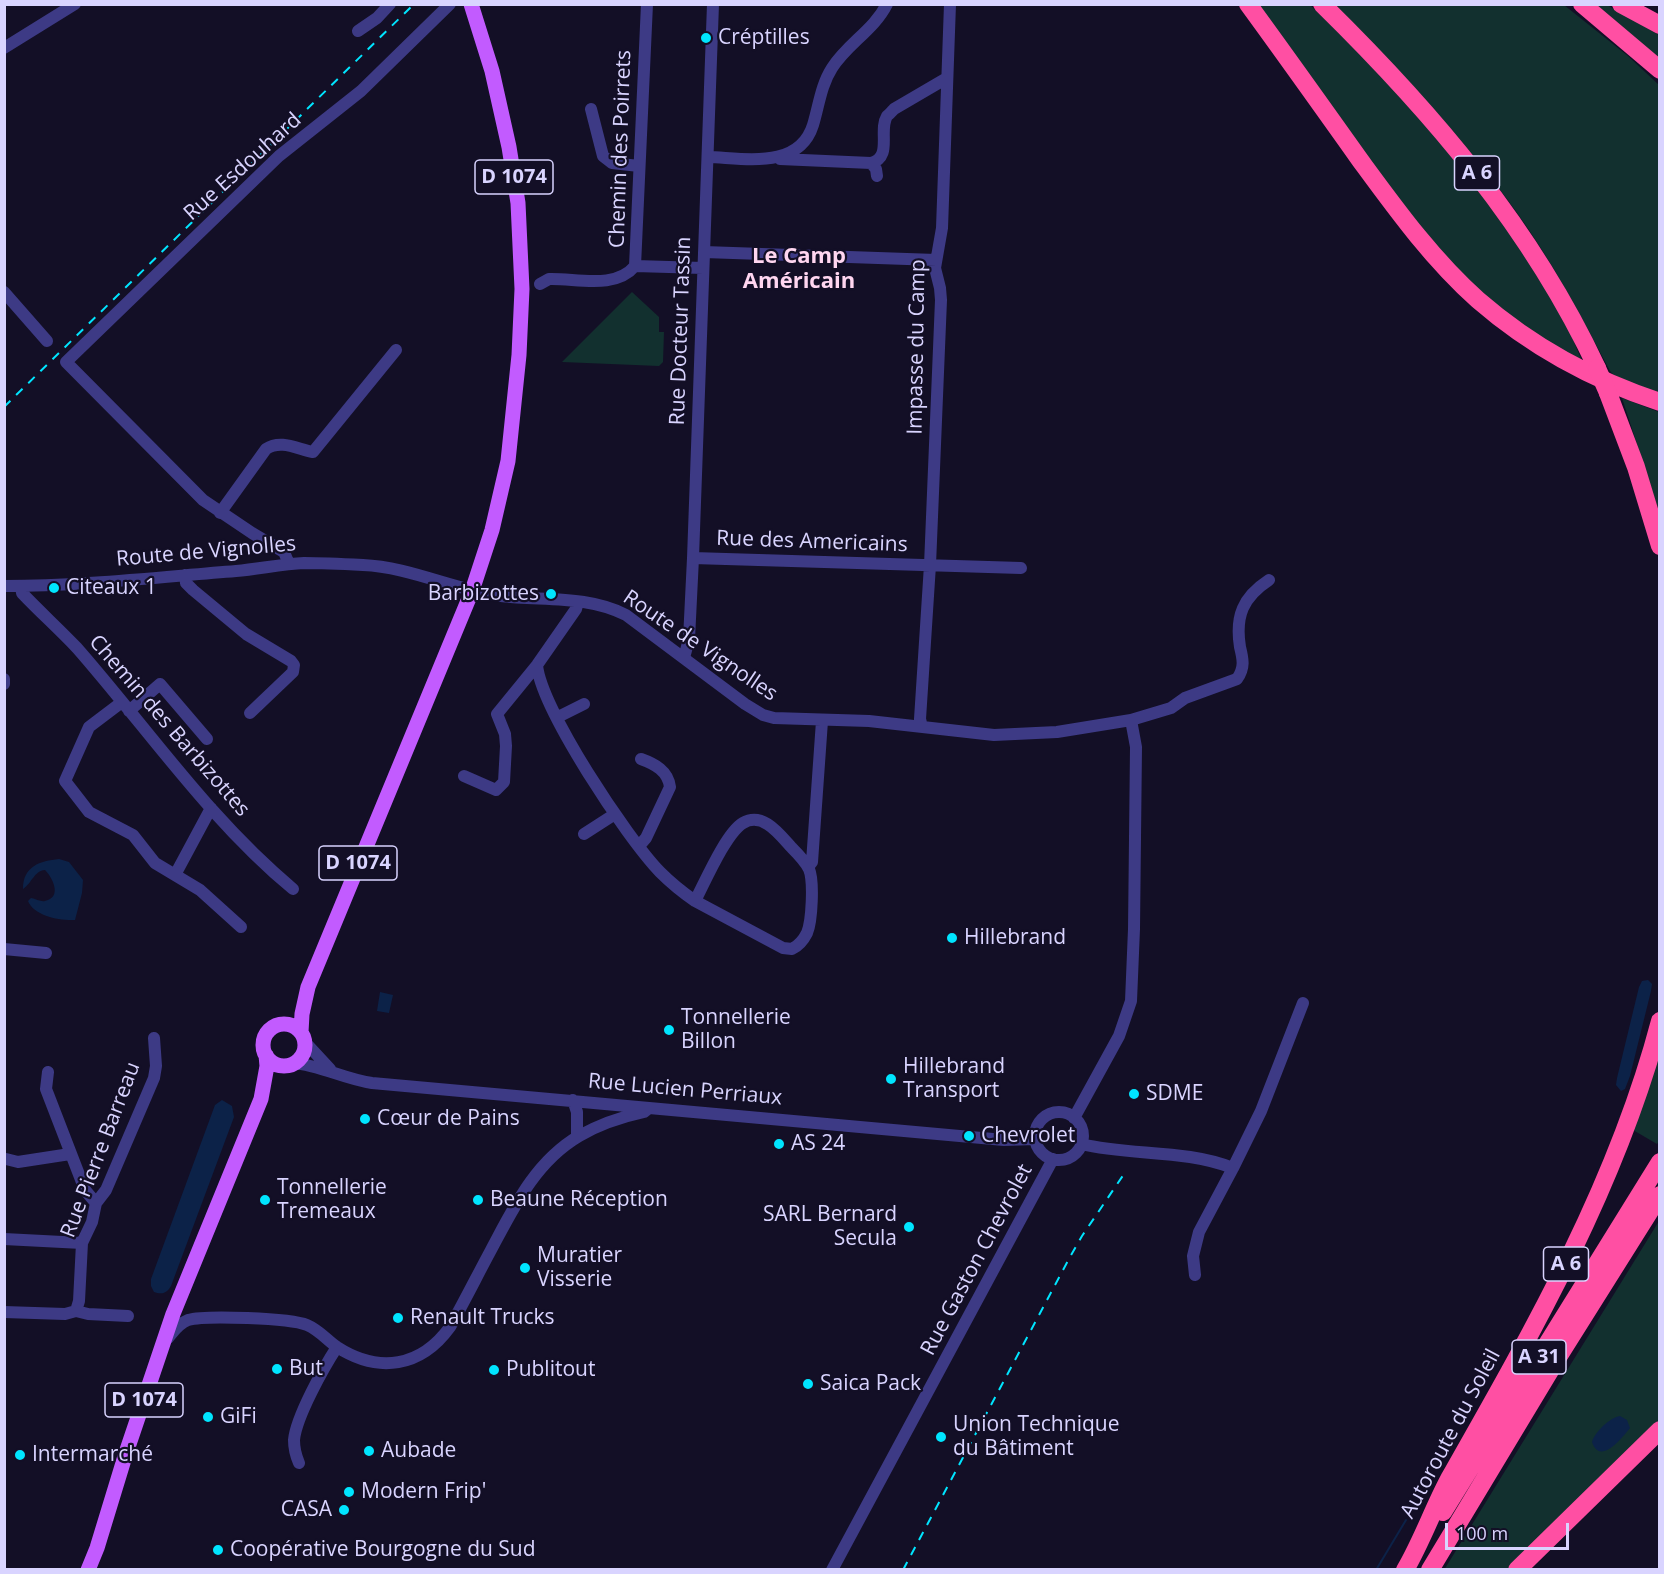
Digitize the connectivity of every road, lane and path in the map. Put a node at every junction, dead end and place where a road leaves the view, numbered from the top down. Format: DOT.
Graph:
graph roads {
  1 [pos="390,4"];
  2 [pos="450,4"];
  3 [pos="471,4"];
  4 [pos="647,4"];
  5 [pos="713,4"];
  6 [pos="886,4"];
  7 [pos="950,4"];
  8 [pos="1248,4"];
  9 [pos="1322,4"];
  10 [pos="1582,4"];
  11 [pos="1621,4"];
  12 [pos="74,5"];
  13 [pos="1659,25"];
  14 [pos="358,31"];
  15 [pos="4,48"];
  16 [pos="1659,70"];
  17 [pos="947,78"];
  18 [pos="591,109"];
  19 [pos="708,157"];
  20 [pos="776,158"];
  21 [pos="871,163"];
  22 [pos="639,166"];
  23 [pos="877,176"];
  24 [pos="704,252"];
  25 [pos="936,260"];
  26 [pos="635,266"];
  27 [pos="703,268"];
  28 [pos="540,284"];
  29 [pos="4,292"];
  30 [pos="48,341"];
  31 [pos="396,350"];
  32 [pos="1659,402"];
  33 [pos="220,513"];
  34 [pos="1659,546"];
  35 [pos="693,558"];
  36 [pos="289,564"];
  37 [pos="930,565"];
  38 [pos="1021,568"];
  39 [pos="185,575"];
  40 [pos="1269,580"];
  41 [pos="4,586"];
  42 [pos="21,586"];
  43 [pos="468,590"];
  44 [pos="578,602"];
  45 [pos="684,658"];
  46 [pos="537,664"];
  47 [pos="4,679"];
  48 [pos="4,684"];
  49 [pos="584,704"];
  50 [pos="125,707"];
  51 [pos="250,713"];
  52 [pos="558,717"];
  53 [pos="822,721"];
  54 [pos="1128,721"];
  55 [pos="922,727"];
  56 [pos="207,739"];
  57 [pos="641,759"];
  58 [pos="464,776"];
  59 [pos="211,808"];
  60 [pos="615,814"];
  61 [pos="584,834"];
  62 [pos="639,846"];
  63 [pos="808,867"];
  64 [pos="175,875"];
  65 [pos="293,889"];
  66 [pos="695,901"];
  67 [pos="241,927"];
  68 [pos="4,949"];
  69 [pos="46,953"];
  70 [pos="308,987"];
  71 [pos="1303,1003"];
  72 [pos="1659,1021"];
  73 [pos="280,1024"];
  74 [pos="303,1037"];
  75 [pos="154,1038"];
  76 [pos="266,1056"];
  77 [pos="291,1064"];
  78 [pos="48,1072"];
  79 [pos="333,1072"];
  80 [pos="261,1099"];
  81 [pos="573,1100"];
  82 [pos="649,1107"];
  83 [pos="1074,1118"];
  84 [pos="577,1137"];
  85 [pos="1035,1139"];
  86 [pos="1081,1144"];
  87 [pos="70,1154"];
  88 [pos="6,1159"];
  89 [pos="1053,1160"];
  90 [pos="1659,1162"];
  91 [pos="1233,1168"];
  92 [pos="1659,1194"];
  93 [pos="96,1203"];
  94 [pos="4,1239"];
  95 [pos="82,1243"];
  96 [pos="1195,1275"];
  97 [pos="76,1311"];
  98 [pos="4,1312"];
  99 [pos="128,1316"];
  100 [pos="162,1346"];
  101 [pos="337,1347"];
  102 [pos="1659,1430"];
  103 [pos="299,1463"];
  104 [pos="97,1548"];
  105 [pos="1416,1551"];
  106 [pos="88,1569"];
  107 [pos="94,1569"];
  108 [pos="832,1569"];
  109 [pos="1406,1569"];
  110 [pos="1431,1569"];
  111 [pos="1517,1569"];
  1 -- 14 [label="street"];
  2 -- 33 [label="street, Rue Esdouhard"];
  3 -- 43 [label="main road, D 1074"];
  4 -- 22 [label="street, Chemin des Poirrets"];
  5 -- 19 [label="street, Rue Docteur Tassin"];
  6 -- 20 [label="street"];
  7 -- 17 [label="street, Impasse du Camp"];
  8 -- 32 [label="highway"];
  9 -- 34 [label="highway, A 6, bridge"];
  10 -- 16 [label="highway"];
  11 -- 13 [label="highway"];
  12 -- 15 [label="street"];
  17 -- 21 [label="street"];
  17 -- 25 [label="street, Impasse du Camp"];
  18 -- 22 [label="street"];
  19 -- 20 [label="street"];
  19 -- 24 [label="street, Rue Docteur Tassin"];
  20 -- 21 [label="street"];
  21 -- 23 [label="street"];
  22 -- 26 [label="street, Chemin des Poirrets"];
  24 -- 25 [label="street"];
  24 -- 27 [label="street, Rue Docteur Tassin"];
  25 -- 37 [label="street, Impasse du Camp"];
  26 -- 27 [label="street"];
  26 -- 28 [label="street, Chemin des Poirrets"];
  27 -- 35 [label="street, Rue Docteur Tassin"];
  29 -- 30 [label="street"];
  31 -- 33 [label="street"];
  33 -- 36 [label="street"];
  35 -- 37 [label="street, Rue des Americains"];
  35 -- 45 [label="street, Rue Docteur Tassin"];
  36 -- 39 [label="street, Route de Vignolles"];
  36 -- 43 [label="street, Route de Vignolles"];
  37 -- 38 [label="street, Rue des Americains"];
  37 -- 55 [label="street, Impasse du Camp"];
  39 -- 42 [label="street, Route de Vignolles"];
  39 -- 51 [label="street"];
  40 -- 54 [label="street, Route de Vignolles"];
  41 -- 42 [label="street, Route de Vignolles"];
  42 -- 50 [label="street, Chemin des Barbizottes"];
  43 -- 44 [label="street, Route de Vignolles"];
  43 -- 70 [label="main road, D 1074"];
  44 -- 45 [label="street, Route de Vignolles"];
  44 -- 46 [label="street"];
  45 -- 53 [label="street, Route de Vignolles"];
  46 -- 52 [label="street"];
  46 -- 58 [label="street"];
  47 -- 48 [label="street"];
  49 -- 52 [label="street"];
  50 -- 56 [label="street"];
  50 -- 59 [label="street, Chemin des Barbizottes"];
  50 -- 64 [label="street"];
  52 -- 60 [label="street"];
  53 -- 55 [label="street, Route de Vignolles"];
  53 -- 63 [label="street"];
  54 -- 55 [label="street, Route de Vignolles"];
  54 -- 83 [label="street"];
  57 -- 62 [label="street"];
  59 -- 64 [label="street"];
  59 -- 65 [label="street, Chemin des Barbizottes"];
  60 -- 61 [label="street"];
  60 -- 62 [label="street"];
  62 -- 66 [label="street"];
  63 -- 66 [label="street"];
  63 -- 66 [label="street"];
  64 -- 67 [label="street"];
  68 -- 69 [label="street"];
  70 -- 73 [label="main road, D 1074"];
  70 -- 74 [label="main road, D 1074"];
  71 -- 91 [label="street"];
  72 -- 105 [label="highway, Autoroute du Soleil / A 6"];
  73 -- 74 [label="main road"];
  73 -- 76 [label="main road"];
  74 -- 77 [label="main road"];
  74 -- 79 [label="street, Rue Lucien Perriaux"];
  75 -- 93 [label="street, Rue Pierre Barreau"];
  76 -- 77 [label="main road"];
  76 -- 80 [label="main road, D 1074"];
  77 -- 79 [label="street, Rue Lucien Perriaux"];
  77 -- 80 [label="main road, D 1074"];
  78 -- 87 [label="street"];
  79 -- 81 [label="street, Rue Lucien Perriaux"];
  80 -- 100 [label="main road, D 1074"];
  81 -- 82 [label="street, Rue Lucien Perriaux"];
  81 -- 84 [label="street"];
  82 -- 84 [label="street"];
  82 -- 85 [label="street, Rue Lucien Perriaux"];
  83 -- 85 [label="street"];
  83 -- 86 [label="street"];
  84 -- 101 [label="street"];
  85 -- 89 [label="street"];
  86 -- 89 [label="street"];
  86 -- 91 [label="street"];
  87 -- 88 [label="street"];
  87 -- 93 [label="street"];
  89 -- 108 [label="street, Rue Gaston Chevrolet"];
  90 -- 105 [label="highway, A 31"];
  91 -- 96 [label="street"];
  92 -- 110 [label="highway, A 31"];
  93 -- 95 [label="street, Rue Pierre Barreau"];
  94 -- 95 [label="street"];
  95 -- 97 [label="street, Rue Pierre Barreau"];
  97 -- 98 [label="street"];
  97 -- 99 [label="street"];
  100 -- 101 [label="street"];
  100 -- 104 [label="main road, D 1074"];
  101 -- 103 [label="street"];
  102 -- 111 [label="highway"];
  104 -- 106 [label="main road, D 1074"];
  104 -- 107 [label="main road, D 1074"];
  105 -- 109 [label="highway, Autoroute du Soleil / A 6"];
}
